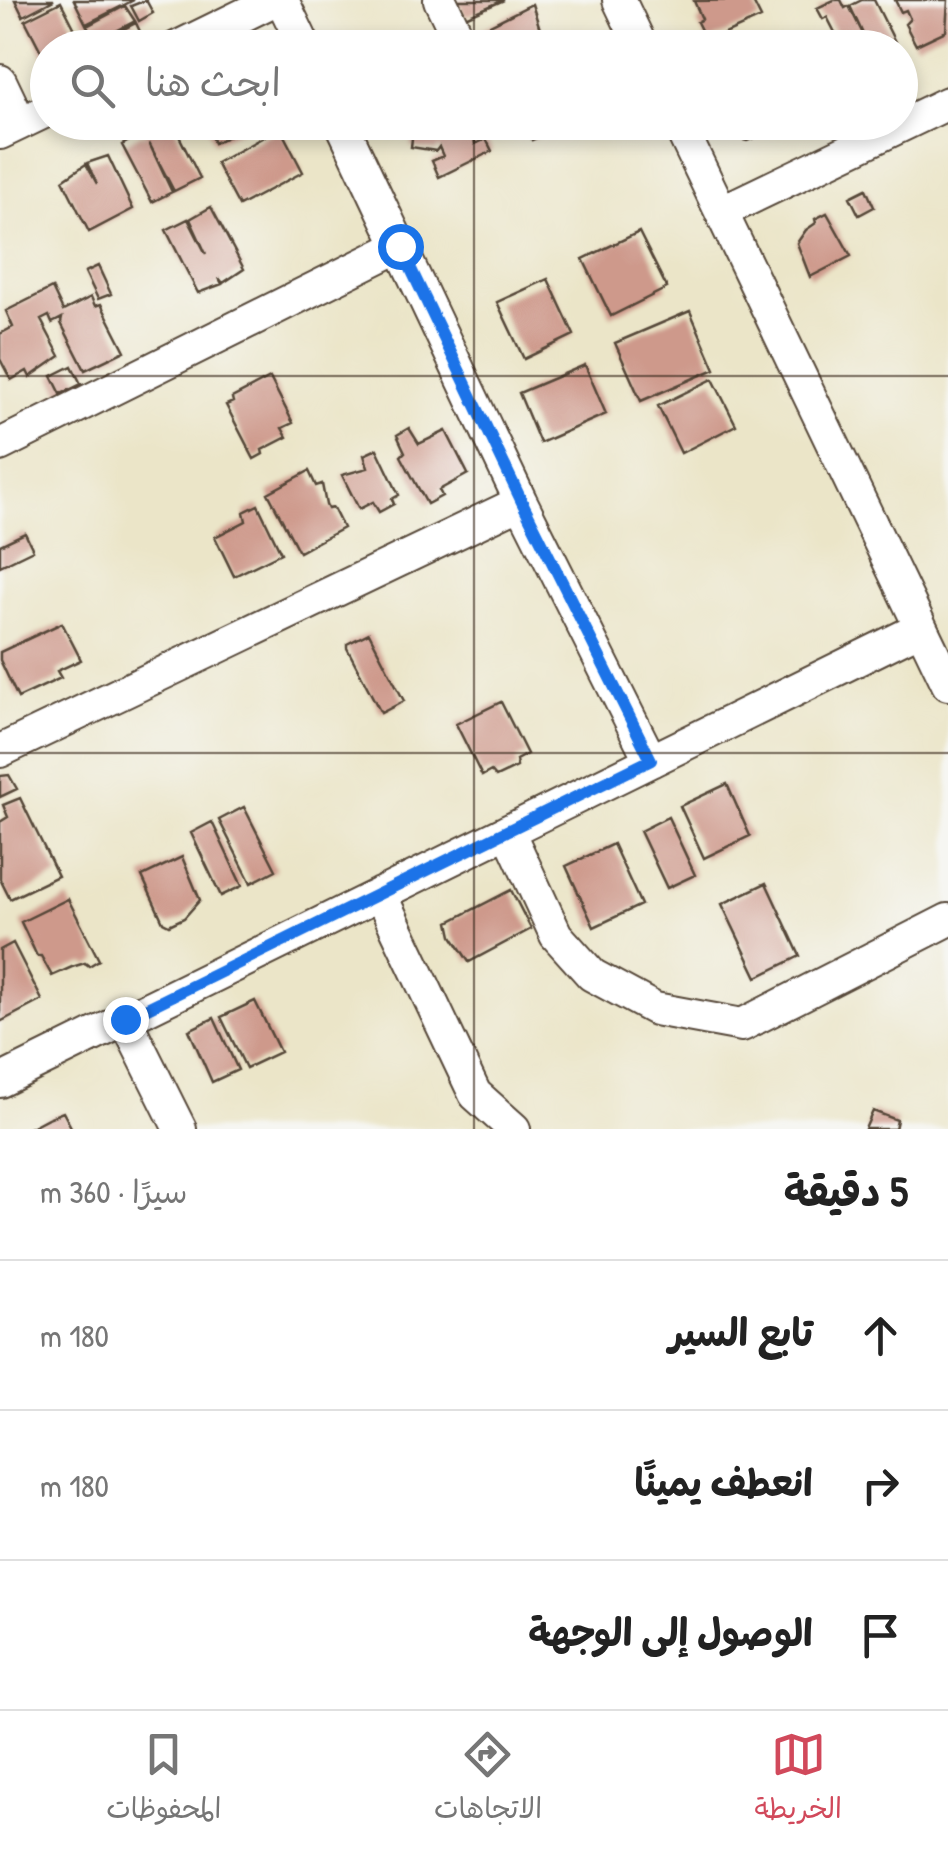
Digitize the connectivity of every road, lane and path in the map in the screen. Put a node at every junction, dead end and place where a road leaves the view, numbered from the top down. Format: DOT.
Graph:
graph roads {
  1 [pos="274,0"];
  2 [pos="282,0"];
  3 [pos="440,0"];
  4 [pos="619,0"];
  5 [pos="213,30"];
  6 [pos="296,30"];
  7 [pos="454,30"];
  8 [pos="633,30"];
  9 [pos="0,81"];
  10 [pos="948,103"];
  11 [pos="918,117"];
  12 [pos="22,122"];
  13 [pos="350,140"];
  14 [pos="687,140"];
  15 [pos="871,140"];
  16 [pos="721,212"];
  17 [pos="400,246"];
  18 [pos="0,445"];
  19 [pos="522,502"];
  20 [pos="921,628"];
  21 [pos="948,684"];
  22 [pos="1,749"];
  23 [pos="651,760"];
  24 [pos="508,831"];
  25 [pos="380,894"];
  26 [pos="948,920"];
  27 [pos="125,1019"];
  28 [pos="0,1080"];
  29 [pos="180,1129"];
  30 [pos="514,1129"];
  1 -- 5 [label="street"];
  2 -- 6 [label="street"];
  3 -- 7 [label="street"];
  4 -- 8 [label="street"];
  9 -- 12 [label="street"];
  10 -- 11 [label="street"];
  13 -- 17 [label="street"];
  14 -- 16 [label="street"];
  15 -- 16 [label="street"];
  16 -- 20 [label="street"];
  17 -- 18 [label="street"];
  17 -- 19 [label="street"];
  19 -- 22 [label="street"];
  19 -- 23 [label="street"];
  20 -- 21 [label="street"];
  20 -- 23 [label="street"];
  23 -- 24 [label="street"];
  24 -- 25 [label="street"];
  24 -- 26 [label="street"];
  25 -- 27 [label="street"];
  25 -- 30 [label="street"];
  27 -- 28 [label="street"];
  27 -- 29 [label="street"];
}
